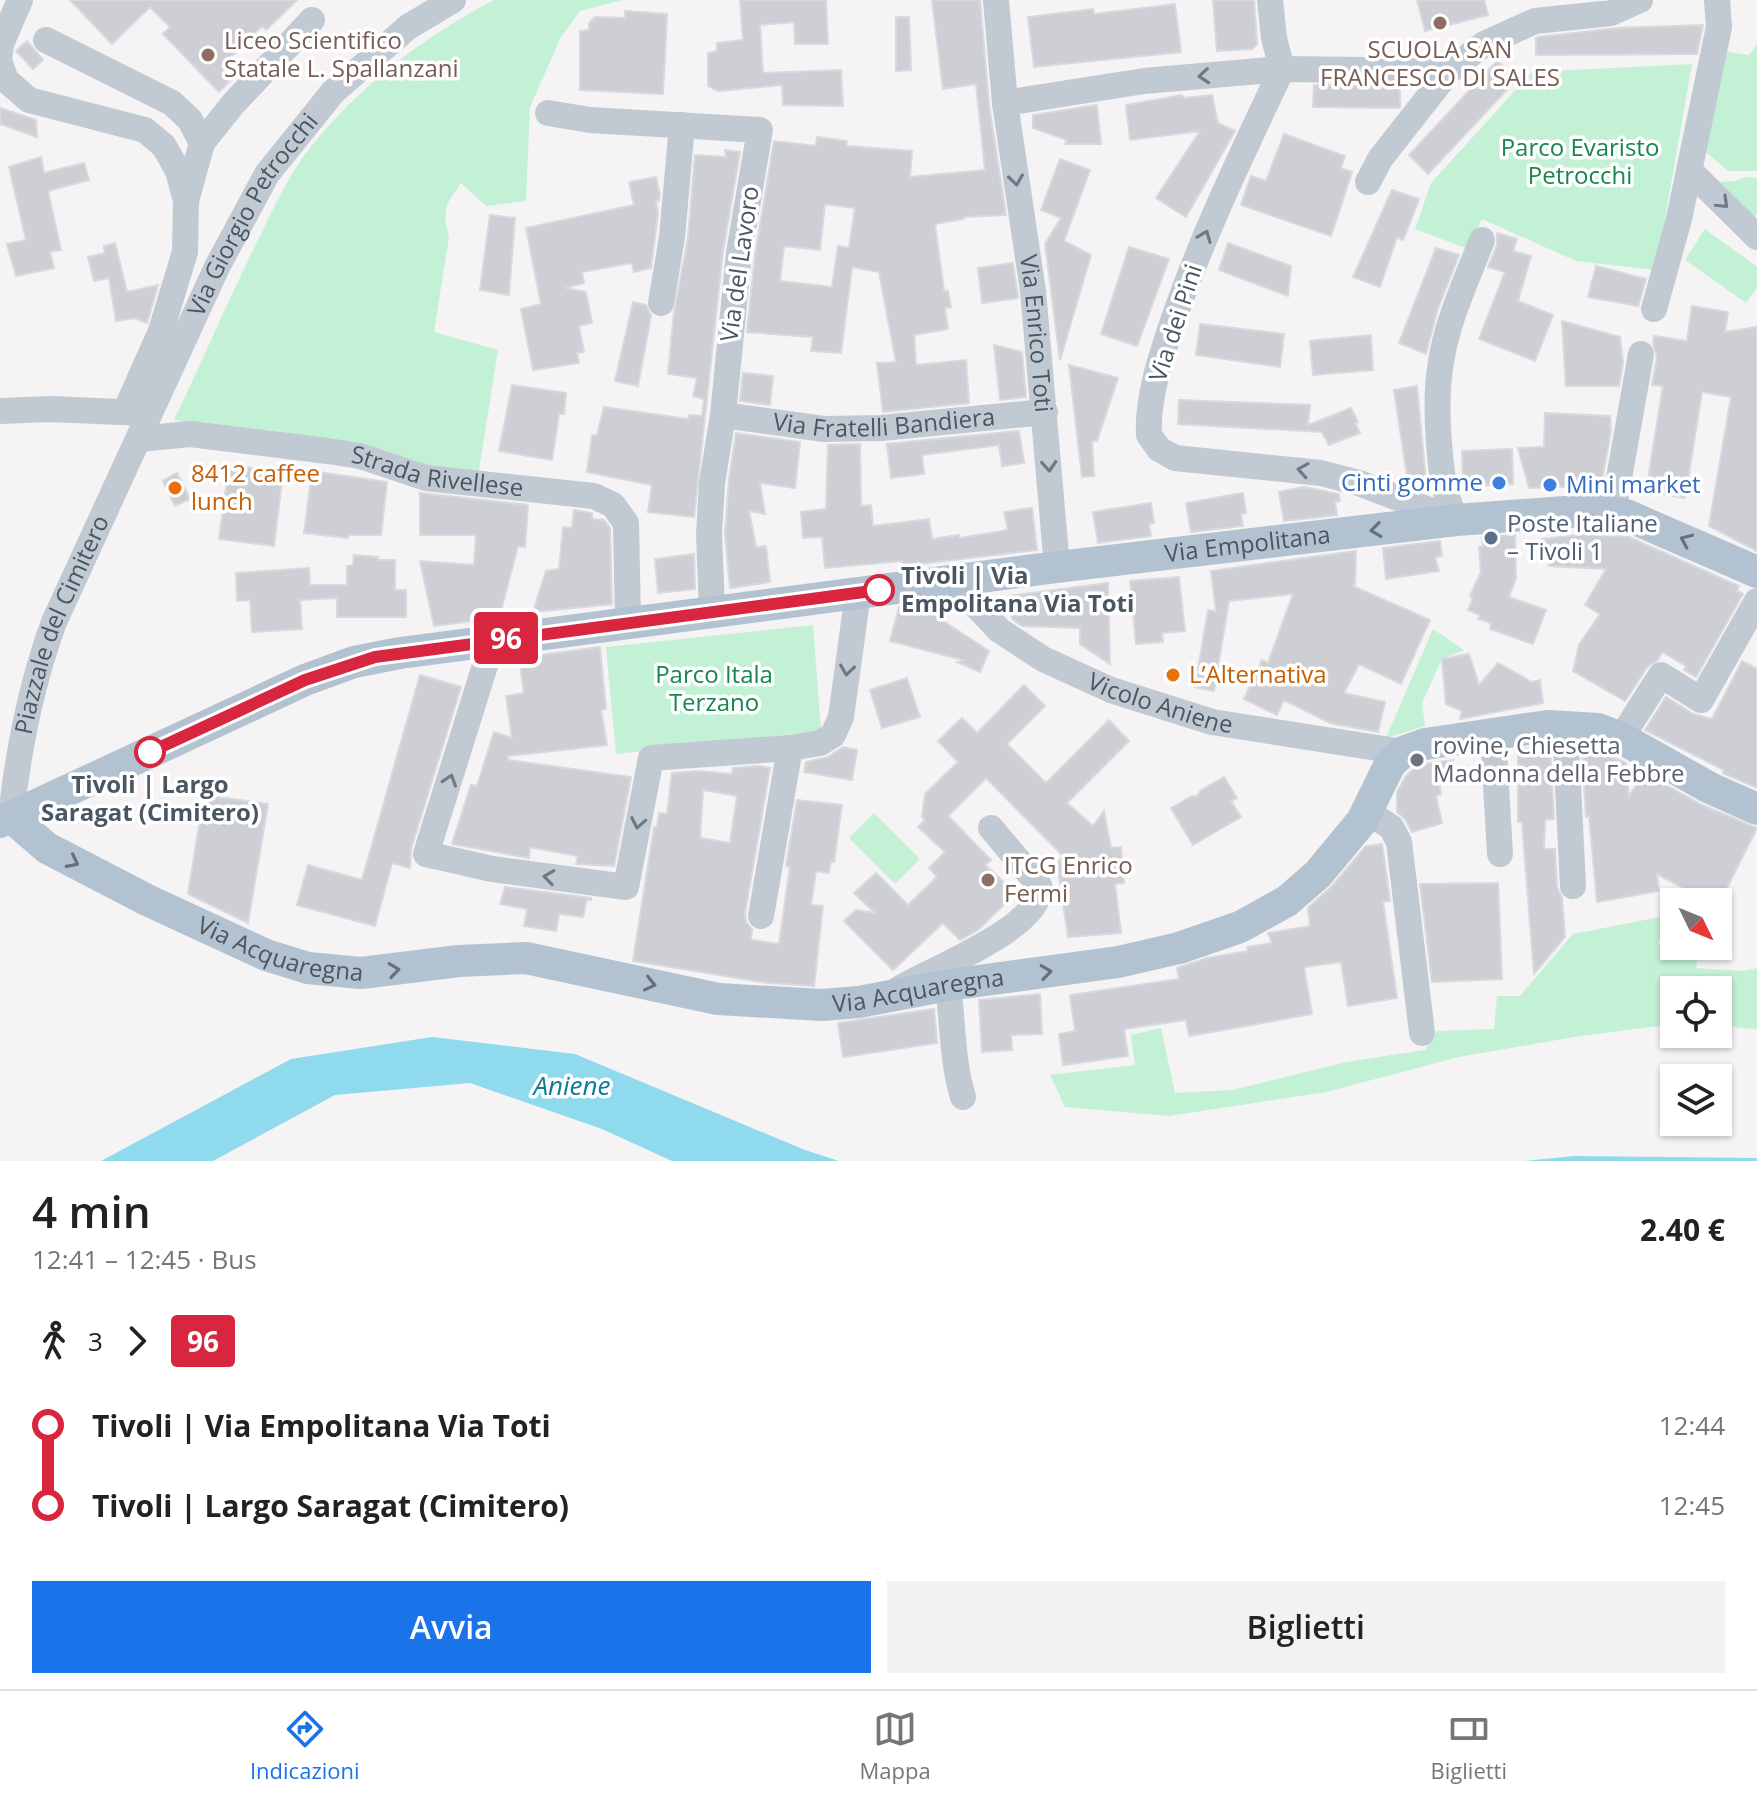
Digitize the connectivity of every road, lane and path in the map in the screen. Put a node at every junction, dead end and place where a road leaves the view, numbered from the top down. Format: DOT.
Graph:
graph roads {
  1 [pos="20,0"];
  2 [pos="453,0"];
  3 [pos="996,0"];
  4 [pos="1270,0"];
  5 [pos="1640,0"];
  6 [pos="1717,0"];
  7 [pos="312,20"];
  8 [pos="46,40"];
  9 [pos="0,53"];
  10 [pos="1282,69"];
  11 [pos="1449,71"];
  12 [pos="2,73"];
  13 [pos="1005,103"];
  14 [pos="548,113"];
  15 [pos="682,125"];
  16 [pos="202,143"];
  17 [pos="1689,170"];
  18 [pos="1368,182"];
  19 [pos="186,201"];
  20 [pos="1757,237"];
  21 [pos="1482,240"];
  22 [pos="661,303"];
  23 [pos="1654,309"];
  24 [pos="1641,354"];
  25 [pos="0,411"];
  26 [pos="1045,412"];
  27 [pos="138,413"];
  28 [pos="723,415"];
  29 [pos="139,439"];
  30 [pos="1613,512"];
  31 [pos="1456,520"];
  32 [pos="1057,567"];
  33 [pos="1757,572"];
  34 [pos="953,581"];
  35 [pos="858,593"];
  36 [pos="1757,601"];
  37 [pos="712,610"];
  38 [pos="628,622"];
  39 [pos="493,640"];
  40 [pos="1565,726"];
  41 [pos="1493,734"];
  42 [pos="1621,738"];
  43 [pos="790,748"];
  44 [pos="1403,752"];
  45 [pos="1757,809"];
  46 [pos="1367,812"];
  47 [pos="5,819"];
  48 [pos="991,828"];
  49 [pos="1500,854"];
  50 [pos="1573,886"];
  51 [pos="761,916"];
  52 [pos="948,985"];
  53 [pos="886,997"];
  54 [pos="1422,1033"];
  55 [pos="963,1097"];
  1 -- 9 [label="street"];
  2 -- 27 [label="street, Via Giorgio Petrocchi"];
  3 -- 13 [label="street, Via Enrico Toti"];
  4 -- 10 [label="street"];
  5 -- 11 [label="street"];
  6 -- 17 [label="street"];
  7 -- 16 [label="street"];
  8 -- 16 [label="street"];
  10 -- 11 [label="street"];
  10 -- 13 [label="street, one-way"];
  31 -- 10 [label="street, Via dei Pini, one-way"];
  11 -- 18 [label="street"];
  12 -- 19 [label="street"];
  13 -- 26 [label="street, Via Enrico Toti, one-way"];
  14 -- 15 [label="street, Via del Lavoro"];
  15 -- 22 [label="street"];
  15 -- 28 [label="street, Via del Lavoro"];
  16 -- 19 [label="street"];
  17 -- 20 [label="street, one-way"];
  17 -- 23 [label="street"];
  19 -- 27 [label="street"];
  21 -- 31 [label="street"];
  24 -- 30 [label="street"];
  25 -- 27 [label="street"];
  26 -- 28 [label="street, Via Fratelli Bandiera"];
  26 -- 32 [label="street, Via Enrico Toti, one-way"];
  27 -- 29 [label="street, Via Giorgio Petrocchi"];
  28 -- 37 [label="street, Via del Lavoro"];
  29 -- 38 [label="street, Strada Rivellese"];
  29 -- 47 [label="street, Piazzale del Cimitero"];
  30 -- 31 [label="main road, Via Empolitana"];
  33 -- 30 [label="main road, Via Empolitana, one-way"];
  31 -- 32 [label="main road, Via Empolitana, one-way"];
  32 -- 34 [label="main road, Via Empolitana"];
  34 -- 35 [label="main road, Via Empolitana"];
  34 -- 44 [label="street, Vicolo Aniene"];
  35 -- 37 [label="main road, Via Empolitana"];
  35 -- 43 [label="street, one-way"];
  36 -- 42 [label="street"];
  37 -- 38 [label="main road, Via Empolitana"];
  38 -- 39 [label="main road, Via Empolitana"];
  43 -- 39 [label="street, one-way"];
  39 -- 47 [label="main road, Via Empolitana"];
  40 -- 41 [label="main road"];
  40 -- 42 [label="main road"];
  40 -- 50 [label="street"];
  41 -- 44 [label="main road"];
  41 -- 49 [label="street"];
  42 -- 45 [label="main road"];
  43 -- 51 [label="street"];
  44 -- 46 [label="main road, Via Acquaregna"];
  52 -- 46 [label="main road, Via Acquaregna, one-way"];
  46 -- 54 [label="street"];
  47 -- 53 [label="main road, Via Acquaregna, one-way"];
  48 -- 53 [label="street"];
  52 -- 53 [label="main road, Via Acquaregna"];
  52 -- 55 [label="street"];
}
